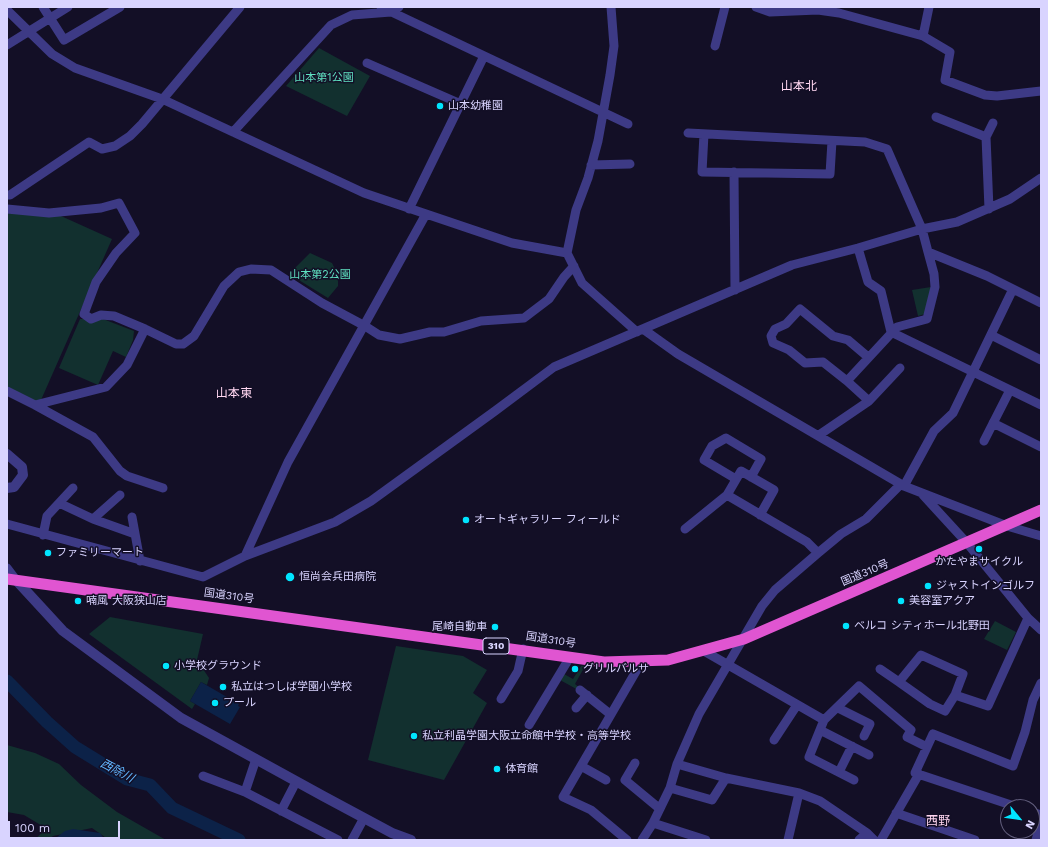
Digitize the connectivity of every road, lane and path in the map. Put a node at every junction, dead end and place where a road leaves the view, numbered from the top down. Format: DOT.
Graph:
graph roads {
  1 [pos="43,7"];
  2 [pos="68,7"];
  3 [pos="120,7"];
  4 [pos="240,7"];
  5 [pos="380,7"];
  6 [pos="611,7"];
  7 [pos="726,7"];
  8 [pos="756,7"];
  9 [pos="929,7"];
  10 [pos="7,10"];
  11 [pos="395,10"];
  12 [pos="50,18"];
  13 [pos="30,31"];
  14 [pos="923,36"];
  15 [pos="7,45"];
  16 [pos="715,46"];
  17 [pos="484,56"];
  18 [pos="366,62"];
  19 [pos="1041,91"];
  20 [pos="162,99"];
  21 [pos="461,104"];
  22 [pos="602,112"];
  23 [pos="936,117"];
  24 [pos="993,123"];
  25 [pos="628,124"];
  26 [pos="233,132"];
  27 [pos="688,133"];
  28 [pos="704,134"];
  29 [pos="986,137"];
  30 [pos="832,141"];
  31 [pos="630,164"];
  32 [pos="591,166"];
  33 [pos="734,172"];
  34 [pos="1041,178"];
  35 [pos="7,195"];
  36 [pos="409,208"];
  37 [pos="988,208"];
  38 [pos="7,209"];
  39 [pos="426,214"];
  40 [pos="922,229"];
  41 [pos="858,248"];
  42 [pos="928,252"];
  43 [pos="567,253"];
  44 [pos="574,266"];
  45 [pos="1013,289"];
  46 [pos="735,290"];
  47 [pos="1041,303"];
  48 [pos="366,326"];
  49 [pos="145,329"];
  50 [pos="640,330"];
  51 [pos="891,332"];
  52 [pos="991,335"];
  53 [pos="868,357"];
  54 [pos="1041,360"];
  55 [pos="900,368"];
  56 [pos="972,372"];
  57 [pos="847,381"];
  58 [pos="1010,390"];
  59 [pos="7,391"];
  60 [pos="868,401"];
  61 [pos="35,405"];
  62 [pos="1041,405"];
  63 [pos="993,423"];
  64 [pos="819,435"];
  65 [pos="984,441"];
  66 [pos="1041,447"];
  67 [pos="7,454"];
  68 [pos="751,477"];
  69 [pos="736,479"];
  70 [pos="902,485"];
  71 [pos="7,488"];
  72 [pos="73,488"];
  73 [pos="163,488"];
  74 [pos="922,494"];
  75 [pos="120,495"];
  76 [pos="727,495"];
  77 [pos="59,503"];
  78 [pos="1041,510"];
  79 [pos="760,515"];
  80 [pos="132,517"];
  81 [pos="93,519"];
  82 [pos="7,524"];
  83 [pos="1007,526"];
  84 [pos="684,529"];
  85 [pos="135,534"];
  86 [pos="43,535"];
  87 [pos="1041,536"];
  88 [pos="967,544"];
  89 [pos="818,553"];
  90 [pos="245,556"];
  91 [pos="140,561"];
  92 [pos="7,568"];
  93 [pos="11,579"];
  94 [pos="1028,618"];
  95 [pos="1041,630"];
  96 [pos="744,639"];
  97 [pos="523,649"];
  98 [pos="704,651"];
  99 [pos="570,656"];
  100 [pos="642,661"];
  101 [pos="728,665"];
  102 [pos="880,669"];
  103 [pos="899,682"];
  104 [pos="1041,683"];
  105 [pos="955,695"];
  106 [pos="501,699"];
  107 [pos="796,705"];
  108 [pos="576,708"];
  109 [pos="838,708"];
  110 [pos="610,714"];
  111 [pos="824,720"];
  112 [pos="529,725"];
  113 [pos="820,730"];
  114 [pos="864,736"];
  115 [pos="774,740"];
  116 [pos="852,746"];
  117 [pos="927,747"];
  118 [pos="869,755"];
  119 [pos="256,759"];
  120 [pos="635,763"];
  121 [pos="677,764"];
  122 [pos="581,766"];
  123 [pos="839,772"];
  124 [pos="919,774"];
  125 [pos="203,776"];
  126 [pos="726,778"];
  127 [pos="606,780"];
  128 [pos="854,780"];
  129 [pos="296,782"];
  130 [pos="670,788"];
  131 [pos="245,792"];
  132 [pos="799,793"];
  133 [pos="1000,801"];
  134 [pos="660,809"];
  135 [pos="281,810"];
  136 [pos="896,813"];
  137 [pos="364,818"];
  138 [pos="653,823"];
  139 [pos="1041,823"];
  140 [pos="870,836"];
  141 [pos="338,840"];
  142 [pos="352,840"];
  143 [pos="411,840"];
  144 [pos="627,840"];
  145 [pos="642,840"];
  146 [pos="706,840"];
  147 [pos="788,840"];
  148 [pos="859,840"];
  149 [pos="881,840"];
  150 [pos="975,840"];
  151 [pos="1036,840"];
  1 -- 12 [label="street"];
  2 -- 12 [label="street"];
  3 -- 12 [label="street"];
  4 -- 20 [label="street"];
  5 -- 11 [label="street"];
  6 -- 22 [label="street"];
  7 -- 16 [label="street"];
  8 -- 14 [label="street"];
  9 -- 14 [label="street"];
  10 -- 13 [label="street"];
  11 -- 17 [label="street"];
  11 -- 26 [label="street"];
  12 -- 13 [label="street"];
  13 -- 15 [label="street"];
  13 -- 20 [label="street"];
  14 -- 19 [label="street"];
  17 -- 21 [label="street"];
  17 -- 22 [label="street"];
  18 -- 21 [label="street"];
  20 -- 26 [label="street"];
  20 -- 35 [label="street"];
  21 -- 36 [label="street"];
  22 -- 25 [label="street"];
  22 -- 32 [label="street"];
  23 -- 29 [label="street"];
  24 -- 29 [label="street"];
  26 -- 36 [label="street"];
  27 -- 28 [label="street"];
  28 -- 30 [label="street"];
  28 -- 33 [label="street"];
  29 -- 37 [label="street"];
  30 -- 33 [label="street"];
  30 -- 40 [label="street"];
  31 -- 32 [label="street"];
  32 -- 43 [label="street"];
  33 -- 46 [label="street"];
  34 -- 37 [label="street"];
  36 -- 39 [label="street"];
  37 -- 40 [label="street"];
  38 -- 49 [label="street"];
  39 -- 43 [label="street"];
  39 -- 48 [label="street"];
  40 -- 41 [label="street"];
  40 -- 42 [label="street"];
  41 -- 46 [label="street"];
  41 -- 51 [label="street"];
  42 -- 45 [label="street"];
  42 -- 51 [label="street"];
  43 -- 44 [label="street"];
  44 -- 48 [label="street"];
  44 -- 50 [label="street"];
  45 -- 47 [label="street"];
  45 -- 52 [label="street"];
  46 -- 50 [label="street"];
  48 -- 49 [label="street"];
  48 -- 90 [label="street"];
  49 -- 61 [label="street"];
  50 -- 64 [label="street"];
  50 -- 90 [label="street"];
  51 -- 53 [label="street"];
  51 -- 56 [label="street"];
  52 -- 54 [label="street"];
  52 -- 56 [label="street"];
  53 -- 57 [label="street"];
  53 -- 57 [label="street"];
  55 -- 60 [label="street"];
  56 -- 58 [label="street"];
  56 -- 70 [label="street"];
  57 -- 60 [label="street"];
  58 -- 62 [label="street"];
  58 -- 63 [label="street"];
  59 -- 61 [label="street"];
  60 -- 64 [label="street"];
  61 -- 73 [label="street"];
  63 -- 65 [label="street"];
  63 -- 66 [label="street"];
  64 -- 70 [label="street"];
  67 -- 71 [label="street"];
  68 -- 69 [label="street"];
  68 -- 69 [label="street"];
  68 -- 79 [label="street"];
  69 -- 76 [label="street"];
  70 -- 74 [label="street"];
  70 -- 89 [label="street"];
  72 -- 77 [label="street"];
  74 -- 83 [label="street"];
  74 -- 88 [label="street"];
  75 -- 81 [label="street"];
  76 -- 79 [label="street"];
  76 -- 84 [label="street"];
  77 -- 81 [label="street"];
  77 -- 86 [label="street"];
  78 -- 83 [label="highway, 国道310号 / 310"];
  79 -- 89 [label="street"];
  80 -- 85 [label="street"];
  81 -- 85 [label="street"];
  82 -- 86 [label="street"];
  83 -- 87 [label="street"];
  83 -- 88 [label="highway, 国道310号 / 310"];
  85 -- 91 [label="street"];
  86 -- 91 [label="street"];
  88 -- 94 [label="street"];
  88 -- 96 [label="highway, 国道310号 / 310"];
  89 -- 96 [label="street"];
  90 -- 91 [label="street"];
  92 -- 93 [label="street"];
  93 -- 97 [label="highway, 国道310号 / 310"];
  93 -- 119 [label="street"];
  94 -- 95 [label="street"];
  94 -- 105 [label="street"];
  96 -- 98 [label="highway, 国道310号 / 310"];
  96 -- 101 [label="street"];
  97 -- 99 [label="highway, 国道310号 / 310"];
  97 -- 106 [label="street"];
  98 -- 100 [label="highway, 国道310号 / 310"];
  98 -- 101 [label="street"];
  99 -- 100 [label="highway, 国道310号 / 310"];
  99 -- 112 [label="street"];
  100 -- 110 [label="street"];
  101 -- 107 [label="street"];
  101 -- 121 [label="street"];
  102 -- 103 [label="street"];
  103 -- 105 [label="street"];
  103 -- 105 [label="street"];
  104 -- 117 [label="street"];
  107 -- 111 [label="street"];
  107 -- 115 [label="street"];
  108 -- 110 [label="street"];
  109 -- 111 [label="street"];
  109 -- 114 [label="street"];
  109 -- 117 [label="street"];
  110 -- 122 [label="street"];
  111 -- 113 [label="street"];
  113 -- 116 [label="street"];
  113 -- 123 [label="street"];
  116 -- 118 [label="street"];
  116 -- 123 [label="street"];
  117 -- 124 [label="street"];
  119 -- 129 [label="street"];
  119 -- 131 [label="street"];
  120 -- 134 [label="street"];
  121 -- 126 [label="street"];
  121 -- 130 [label="street"];
  122 -- 127 [label="street"];
  122 -- 144 [label="street"];
  123 -- 128 [label="street"];
  124 -- 133 [label="street"];
  124 -- 136 [label="street"];
  125 -- 131 [label="street"];
  126 -- 130 [label="street"];
  126 -- 132 [label="street"];
  129 -- 135 [label="street"];
  129 -- 137 [label="street"];
  130 -- 134 [label="street"];
  131 -- 135 [label="street"];
  132 -- 140 [label="street"];
  132 -- 147 [label="street"];
  134 -- 138 [label="street"];
  135 -- 141 [label="street"];
  136 -- 149 [label="street"];
  136 -- 150 [label="street"];
  137 -- 142 [label="street"];
  137 -- 143 [label="street"];
  138 -- 145 [label="street"];
  138 -- 146 [label="street"];
  139 -- 151 [label="street"];
  140 -- 148 [label="street"];
}
